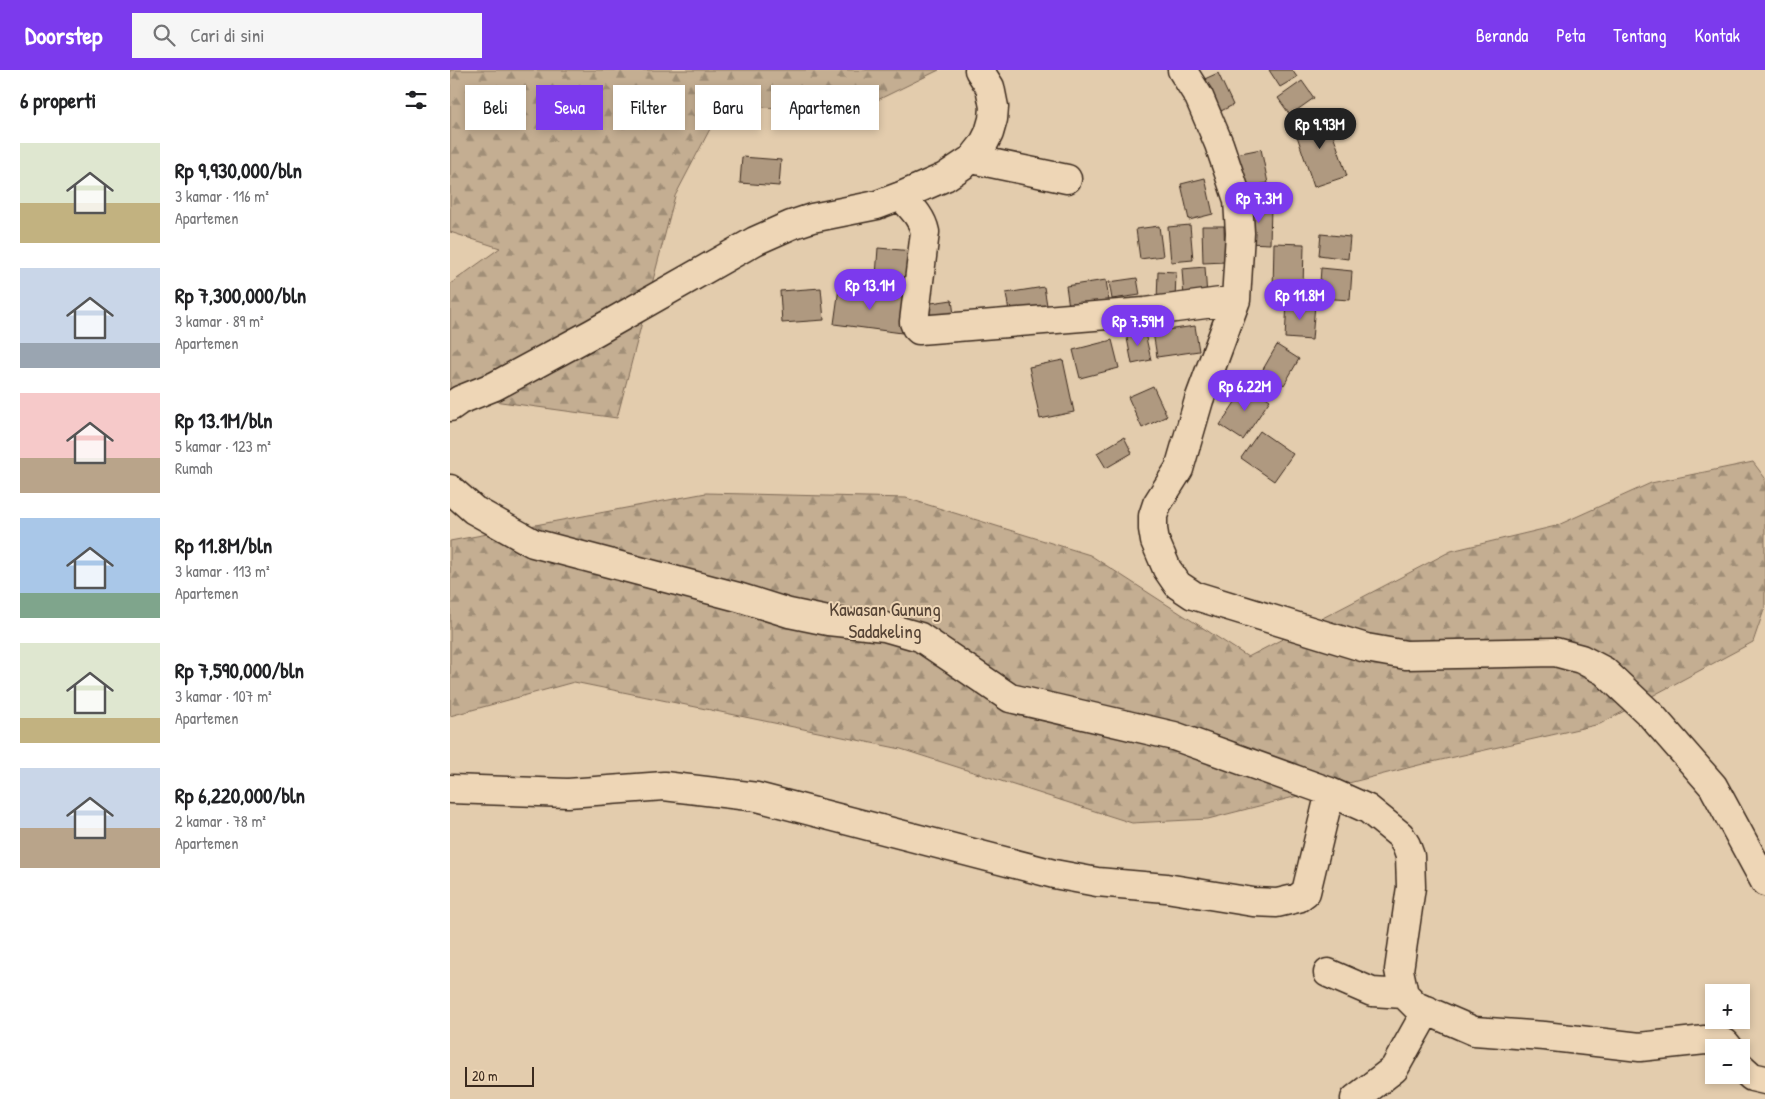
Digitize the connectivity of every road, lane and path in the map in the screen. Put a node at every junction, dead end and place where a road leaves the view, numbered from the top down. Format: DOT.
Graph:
graph roads {
  1 [pos="979,70"];
  2 [pos="1182,70"];
  3 [pos="972,159"];
  4 [pos="1068,179"];
  5 [pos="901,196"];
  6 [pos="1236,300"];
  7 [pos="450,407"];
  8 [pos="450,489"];
  9 [pos="450,789"];
  10 [pos="1330,792"];
  11 [pos="1765,882"];
  12 [pos="1328,973"];
  13 [pos="1404,994"];
  14 [pos="1427,1010"];
  15 [pos="1705,1040"];
  16 [pos="1750,1075"];
  17 [pos="1765,1080"];
  18 [pos="1355,1099"];
  1 -- 3 [label="street"];
  2 -- 6 [label="street"];
  3 -- 4 [label="street"];
  3 -- 5 [label="street"];
  5 -- 6 [label="street"];
  5 -- 7 [label="street"];
  6 -- 11 [label="street"];
  8 -- 10 [label="street"];
  9 -- 10 [label="street"];
  10 -- 13 [label="street"];
  12 -- 13 [label="street"];
  13 -- 14 [label="street"];
  14 -- 15 [label="street"];
  14 -- 18 [label="street"];
  16 -- 17 [label="street"];
}
